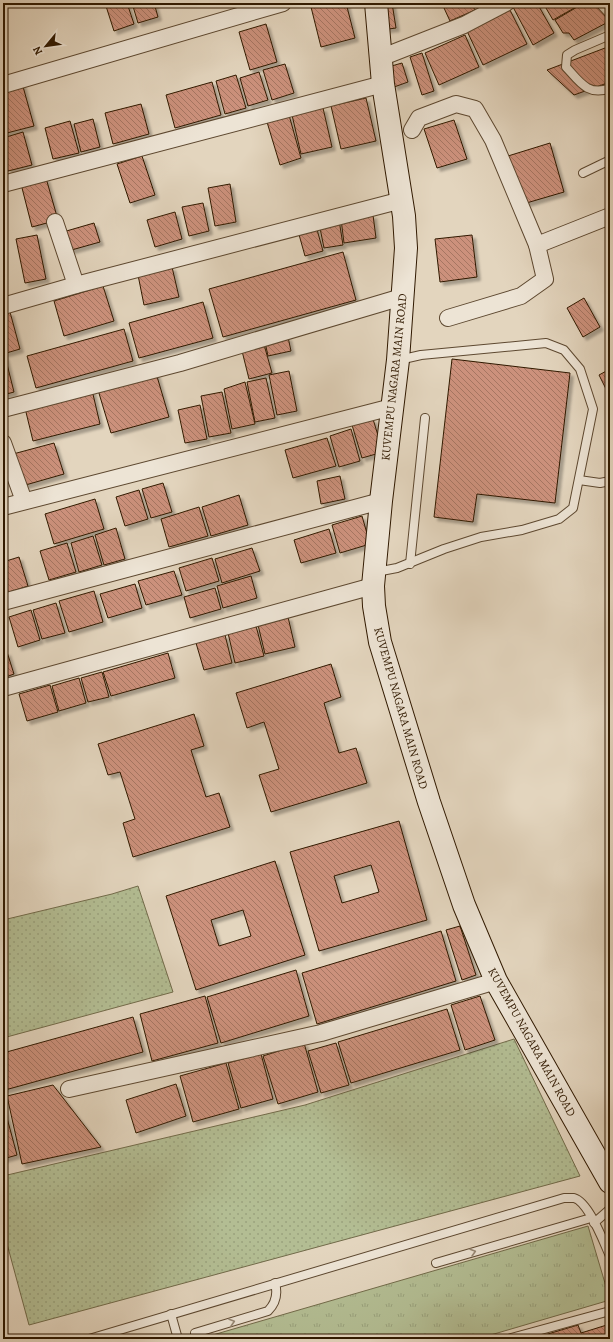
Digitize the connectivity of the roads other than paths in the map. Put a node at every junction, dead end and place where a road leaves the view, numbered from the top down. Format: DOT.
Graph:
graph roads {
  1 [pos="283,3"];
  2 [pos="376,3"];
  3 [pos="506,3"];
  4 [pos="610,36"];
  5 [pos="380,58"];
  6 [pos="383,84"];
  7 [pos="3,85"];
  8 [pos="610,88"];
  9 [pos="412,130"];
  10 [pos="610,160"];
  11 [pos="583,173"];
  12 [pos="3,184"];
  13 [pos="402,200"];
  14 [pos="610,216"];
  15 [pos="55,222"];
  16 [pos="537,245"];
  17 [pos="76,285"];
  18 [pos="402,297"];
  19 [pos="3,306"];
  20 [pos="448,318"];
  21 [pos="398,360"];
  22 [pos="392,407"];
  23 [pos="3,409"];
  24 [pos="425,418"];
  25 [pos="3,443"];
  26 [pos="579,480"];
  27 [pos="610,481"];
  28 [pos="24,501"];
  29 [pos="381,501"];
  30 [pos="3,507"];
  31 [pos="410,564"];
  32 [pos="374,579"];
  33 [pos="3,602"];
  34 [pos="3,688"];
  35 [pos="496,982"];
  36 [pos="69,1089"];
  37 [pos="610,1182"];
  38 [pos="610,1208"];
  39 [pos="593,1220"];
  40 [pos="610,1256"];
  41 [pos="436,1263"];
  42 [pos="275,1283"];
  43 [pos="610,1311"];
  44 [pos="171,1314"];
  45 [pos="195,1333"];
  46 [pos="89,1339"];
  47 [pos="178,1339"];
  48 [pos="508,1339"];
  1 -- 7 [label="street"];
  2 -- 5 [label="street, KUVEMPU NAGARA MAIN ROAD"];
  3 -- 5 [label="street"];
  4 -- 8 [label="lane"];
  5 -- 6 [label="street, KUVEMPU NAGARA MAIN ROAD"];
  6 -- 12 [label="street"];
  6 -- 13 [label="street, KUVEMPU NAGARA MAIN ROAD"];
  9 -- 16 [label="street"];
  10 -- 11 [label="lane"];
  13 -- 17 [label="street"];
  13 -- 18 [label="street, KUVEMPU NAGARA MAIN ROAD"];
  14 -- 16 [label="street"];
  15 -- 17 [label="street"];
  16 -- 20 [label="street"];
  17 -- 19 [label="street"];
  18 -- 21 [label="street, KUVEMPU NAGARA MAIN ROAD"];
  18 -- 23 [label="street"];
  21 -- 22 [label="street, KUVEMPU NAGARA MAIN ROAD"];
  21 -- 26 [label="lane"];
  22 -- 28 [label="street"];
  22 -- 29 [label="street, KUVEMPU NAGARA MAIN ROAD"];
  24 -- 31 [label="lane"];
  25 -- 28 [label="street"];
  26 -- 27 [label="lane"];
  26 -- 31 [label="lane"];
  28 -- 30 [label="street"];
  29 -- 32 [label="street, KUVEMPU NAGARA MAIN ROAD"];
  29 -- 33 [label="street"];
  31 -- 32 [label="lane"];
  32 -- 34 [label="street"];
  32 -- 35 [label="street, KUVEMPU NAGARA MAIN ROAD"];
  35 -- 36 [label="street"];
  35 -- 37 [label="street, KUVEMPU NAGARA MAIN ROAD"];
  38 -- 39 [label="lane"];
  39 -- 40 [label="lane"];
  41 -- 39 [label="lane, one-way"];
  39 -- 42 [label="lane"];
  42 -- 44 [label="lane"];
  45 -- 42 [label="lane, one-way"];
  43 -- 48 [label="lane"];
  44 -- 46 [label="lane"];
  44 -- 47 [label="lane"];
}
